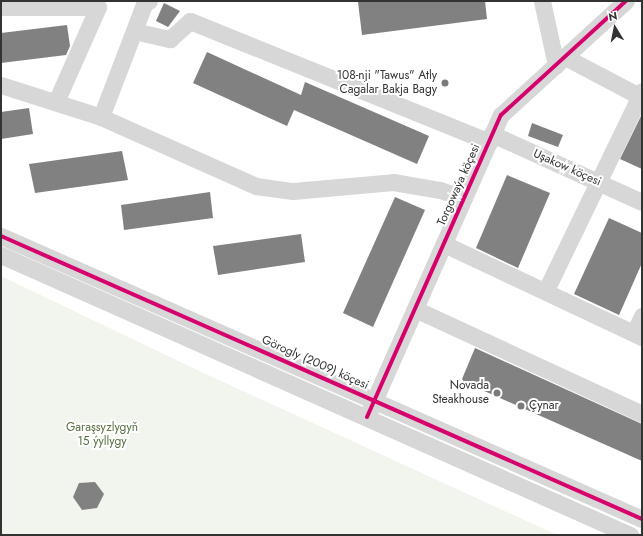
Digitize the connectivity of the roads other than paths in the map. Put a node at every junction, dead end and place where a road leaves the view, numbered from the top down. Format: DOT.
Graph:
graph roads {
  1 [pos="542,1"];
  2 [pos="626,1"];
  3 [pos="146,2"];
  4 [pos="99,4"];
  5 [pos="1,7"];
  6 [pos="134,31"];
  7 [pos="560,61"];
  8 [pos="1,84"];
  9 [pos="56,102"];
  10 [pos="639,103"];
  11 [pos="101,117"];
  12 [pos="491,138"];
  13 [pos="597,181"];
  14 [pos="464,198"];
  15 [pos="642,202"];
  16 [pos="1,236"];
  17 [pos="444,244"];
  18 [pos="1,255"];
  19 [pos="546,290"];
  20 [pos="415,309"];
  21 [pos="642,316"];
  22 [pos="638,335"];
  23 [pos="375,400"];
  24 [pos="642,414"];
  25 [pos="367,417"];
  26 [pos="642,519"];
  27 [pos="630,535"];
  1 -- 7 [label="street"];
  2 -- 7 [label="street, Torgowaýa köçesi"];
  3 -- 6 [label="street"];
  4 -- 5 [label="street"];
  4 -- 9 [label="street"];
  6 -- 11 [label="street"];
  6 -- 12 [label="street, Uşakow köçesi"];
  7 -- 10 [label="street"];
  7 -- 12 [label="street, Torgowaýa köçesi"];
  8 -- 9 [label="street"];
  9 -- 11 [label="street"];
  10 -- 13 [label="street"];
  11 -- 14 [label="street"];
  12 -- 13 [label="street, Uşakow köçesi"];
  12 -- 14 [label="street, Torgowaýa köçesi"];
  13 -- 15 [label="street, Uşakow köçesi"];
  13 -- 19 [label="street"];
  14 -- 17 [label="street, Torgowaýa köçesi"];
  16 -- 23 [label="street, Görogly (2009) köçesi"];
  17 -- 19 [label="street"];
  17 -- 20 [label="street, Torgowaýa köçesi"];
  18 -- 25 [label="street"];
  19 -- 22 [label="street"];
  20 -- 23 [label="street, Torgowaýa köçesi"];
  20 -- 24 [label="street"];
  21 -- 22 [label="street"];
  23 -- 25 [label="street, Torgowaýa köçesi"];
  23 -- 26 [label="street, Görogly (2009) köçesi"];
  25 -- 27 [label="street"];
}
